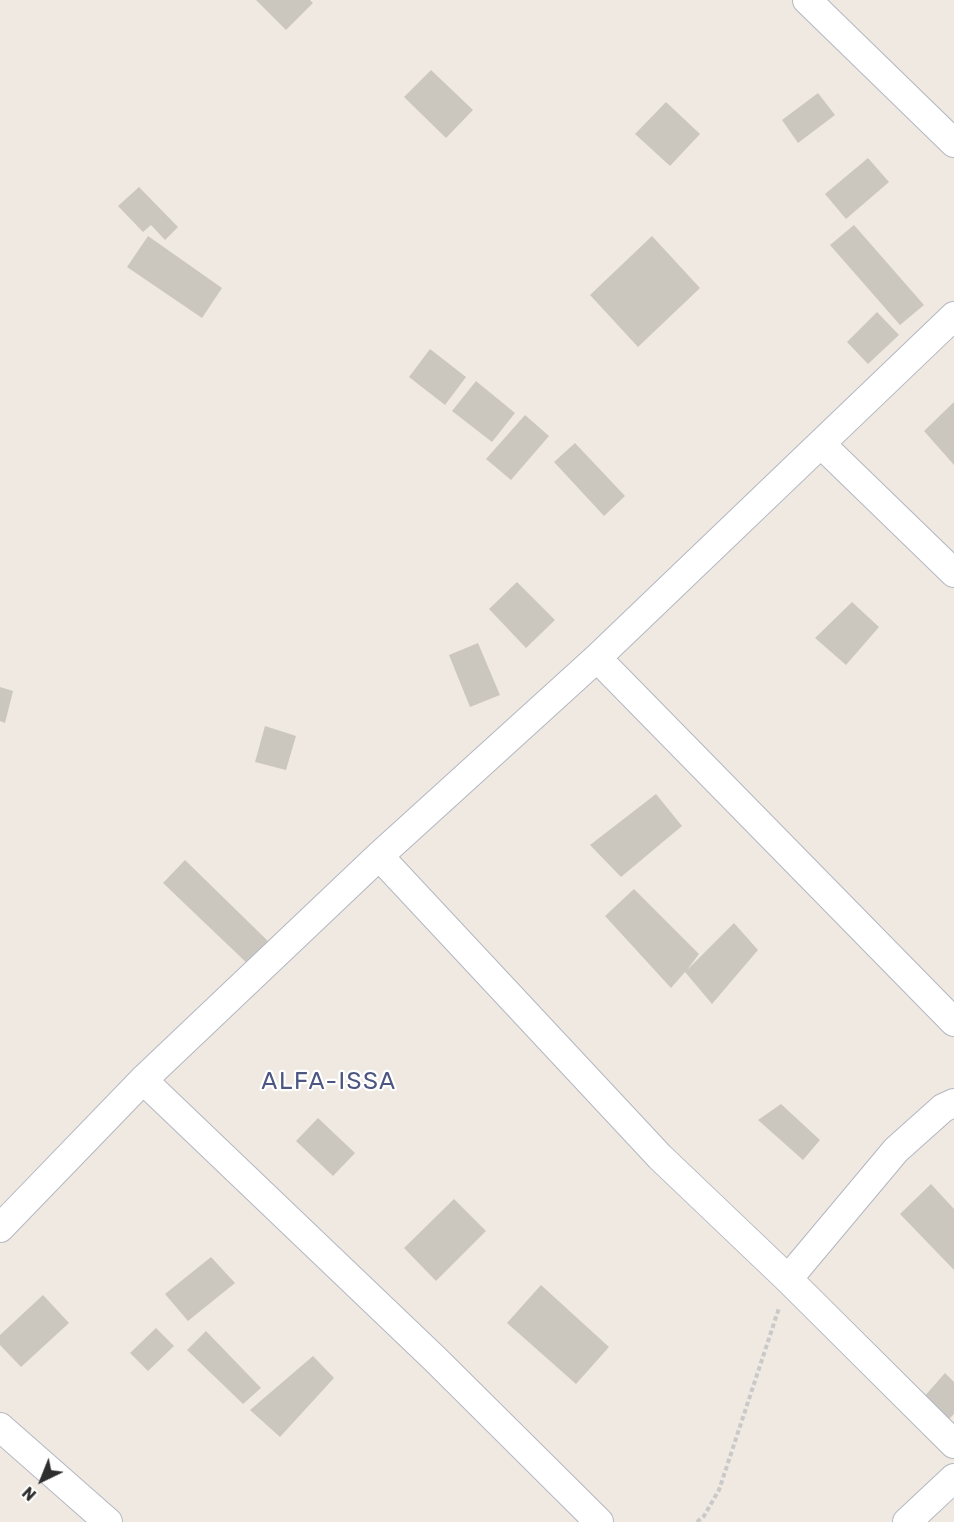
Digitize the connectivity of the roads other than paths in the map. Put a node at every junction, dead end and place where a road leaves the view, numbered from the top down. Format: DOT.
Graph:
graph roads {
  1 [pos="807,0"];
  2 [pos="954,143"];
  3 [pos="954,316"];
  4 [pos="821,444"];
  5 [pos="954,573"];
  6 [pos="597,658"];
  7 [pos="379,856"];
  8 [pos="954,1022"];
  9 [pos="143,1080"];
  10 [pos="954,1103"];
  11 [pos="0,1228"];
  12 [pos="788,1279"];
  13 [pos="0,1427"];
  14 [pos="954,1444"];
  15 [pos="954,1478"];
  16 [pos="108,1522"];
  17 [pos="599,1522"];
  18 [pos="907,1522"];
  1 -- 2 [label="street"];
  3 -- 4 [label="street"];
  4 -- 5 [label="street"];
  4 -- 6 [label="street"];
  6 -- 7 [label="street"];
  6 -- 8 [label="street"];
  7 -- 9 [label="street"];
  7 -- 12 [label="street"];
  9 -- 11 [label="street"];
  9 -- 17 [label="street"];
  10 -- 12 [label="street"];
  12 -- 14 [label="street"];
  13 -- 16 [label="street"];
  15 -- 18 [label="street"];
}
